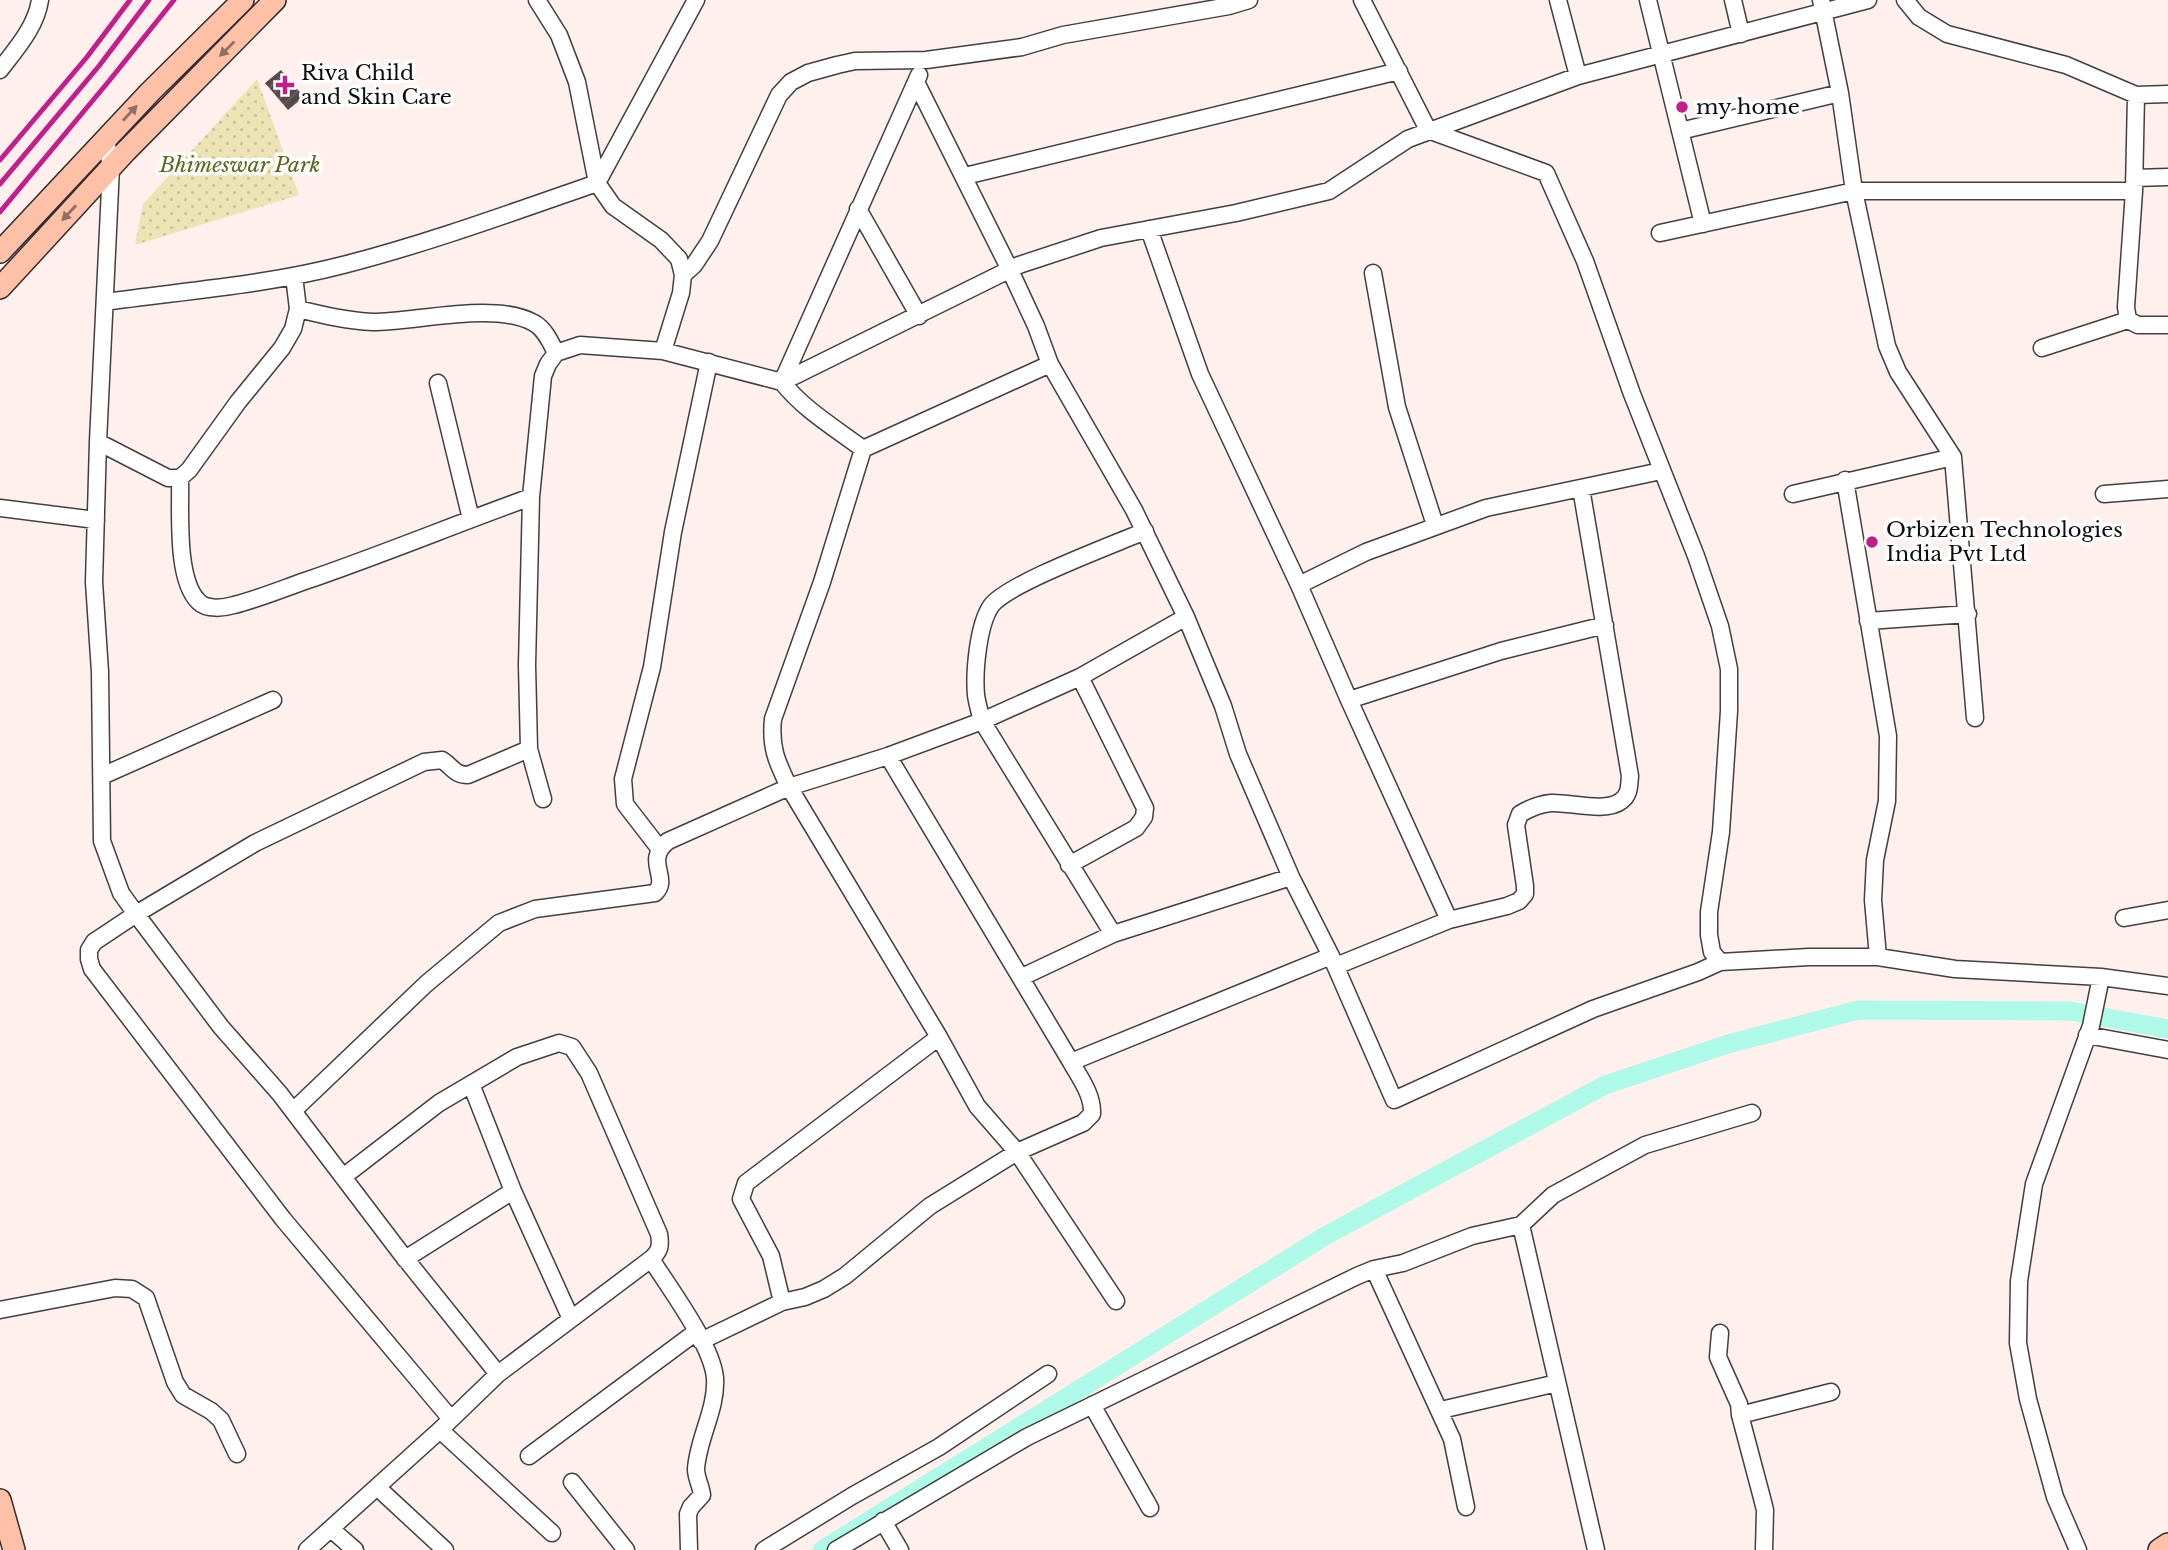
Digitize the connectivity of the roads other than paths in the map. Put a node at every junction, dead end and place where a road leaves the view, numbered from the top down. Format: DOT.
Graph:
graph roads {
  1 [pos="40,0"];
  2 [pos="243,0"];
  3 [pos="275,0"];
  4 [pos="537,0"];
  5 [pos="696,0"];
  6 [pos="1249,0"];
  7 [pos="1362,0"];
  8 [pos="1558,0"];
  9 [pos="1648,0"];
  10 [pos="1733,0"];
  11 [pos="1868,0"];
  12 [pos="1905,0"];
  13 [pos="1227,3"];
  14 [pos="1823,6"];
  15 [pos="1741,34"];
  16 [pos="1663,54"];
  17 [pos="926,60"];
  18 [pos="0,70"];
  19 [pos="1399,71"];
  20 [pos="1578,76"];
  21 [pos="916,82"];
  22 [pos="1840,93"];
  23 [pos="2168,94"];
  24 [pos="2137,95"];
  25 [pos="1428,130"];
  26 [pos="1680,131"];
  27 [pos="106,139"];
  28 [pos="111,167"];
  29 [pos="965,176"];
  30 [pos="2168,177"];
  31 [pos="597,183"];
  32 [pos="2134,185"];
  33 [pos="1854,191"];
  34 [pos="858,209"];
  35 [pos="1703,224"];
  36 [pos="1149,229"];
  37 [pos="1660,233"];
  38 [pos="0,253"];
  39 [pos="1010,270"];
  40 [pos="1373,273"];
  41 [pos="683,275"];
  42 [pos="295,276"];
  43 [pos="0,288"];
  44 [pos="105,302"];
  45 [pos="298,309"];
  46 [pos="919,316"];
  47 [pos="2128,320"];
  48 [pos="2168,325"];
  49 [pos="2042,348"];
  50 [pos="663,351"];
  51 [pos="556,354"];
  52 [pos="709,362"];
  53 [pos="1050,364"];
  54 [pos="782,382"];
  55 [pos="438,383"];
  56 [pos="98,442"];
  57 [pos="863,449"];
  58 [pos="1954,457"];
  59 [pos="1661,471"];
  60 [pos="180,478"];
  61 [pos="1845,480"];
  62 [pos="1581,488"];
  63 [pos="2168,489"];
  64 [pos="1793,494"];
  65 [pos="2104,494"];
  66 [pos="531,497"];
  67 [pos="0,508"];
  68 [pos="471,519"];
  69 [pos="96,520"];
  70 [pos="1434,525"];
  71 [pos="1145,531"];
  72 [pos="1299,585"];
  73 [pos="1968,614"];
  74 [pos="1186,617"];
  75 [pos="1868,621"];
  76 [pos="1605,625"];
  77 [pos="1080,677"];
  78 [pos="273,700"];
  79 [pos="1349,700"];
  80 [pos="1975,718"];
  81 [pos="982,721"];
  82 [pos="529,749"];
  83 [pos="888,756"];
  84 [pos="102,776"];
  85 [pos="789,787"];
  86 [pos="543,799"];
  87 [pos="659,848"];
  88 [pos="1069,865"];
  89 [pos="1291,877"];
  90 [pos="2168,910"];
  91 [pos="136,914"];
  92 [pos="2124,918"];
  93 [pos="1449,920"];
  94 [pos="1113,934"];
  95 [pos="1878,957"];
  96 [pos="1334,961"];
  97 [pos="1720,962"];
  98 [pos="1022,977"];
  99 [pos="2101,984"];
  100 [pos="2168,986"];
  101 [pos="2089,1030"];
  102 [pos="939,1037"];
  103 [pos="2168,1050"];
  104 [pos="1071,1062"];
  105 [pos="471,1084"];
  106 [pos="293,1111"];
  107 [pos="1752,1113"];
  108 [pos="1017,1152"];
  109 [pos="343,1177"];
  110 [pos="513,1191"];
  111 [pos="1521,1225"];
  112 [pos="405,1259"];
  113 [pos="651,1259"];
  114 [pos="1374,1269"];
  115 [pos="1116,1301"];
  116 [pos="782,1302"];
  117 [pos="0,1310"];
  118 [pos="570,1319"];
  119 [pos="1720,1333"];
  120 [pos="699,1337"];
  121 [pos="498,1374"];
  122 [pos="1048,1374"];
  123 [pos="1557,1383"];
  124 [pos="1831,1392"];
  125 [pos="1092,1405"];
  126 [pos="1441,1410"];
  127 [pos="1740,1415"];
  128 [pos="446,1425"];
  129 [pos="237,1454"];
  130 [pos="529,1456"];
  131 [pos="572,1482"];
  132 [pos="377,1487"];
  133 [pos="0,1500"];
  134 [pos="1466,1507"];
  135 [pos="1150,1508"];
  136 [pos="883,1521"];
  137 [pos="331,1529"];
  138 [pos="552,1533"];
  139 [pos="2168,1544"];
  140 [pos="14,1550"];
  141 [pos="307,1550"];
  142 [pos="355,1550"];
  143 [pos="445,1550"];
  144 [pos="626,1550"];
  145 [pos="689,1550"];
  146 [pos="764,1550"];
  147 [pos="836,1550"];
  148 [pos="900,1550"];
  149 [pos="1596,1550"];
  150 [pos="1764,1550"];
  151 [pos="2078,1550"];
  152 [pos="2159,1550"];
  1 -- 18 [label="street"];
  27 -- 2 [label="street, one-way"];
  3 -- 28 [label="street, one-way"];
  4 -- 31 [label="street"];
  5 -- 31 [label="street"];
  6 -- 13 [label="street"];
  7 -- 19 [label="street"];
  8 -- 20 [label="street"];
  9 -- 16 [label="street"];
  10 -- 15 [label="street"];
  11 -- 14 [label="street"];
  12 -- 24 [label="street"];
  13 -- 17 [label="street"];
  14 -- 15 [label="street"];
  14 -- 22 [label="street"];
  15 -- 16 [label="street"];
  16 -- 20 [label="street"];
  16 -- 26 [label="street"];
  17 -- 21 [label="street"];
  17 -- 41 [label="street"];
  19 -- 25 [label="street"];
  19 -- 29 [label="street"];
  20 -- 25 [label="street"];
  21 -- 29 [label="street"];
  21 -- 34 [label="street"];
  22 -- 26 [label="street"];
  22 -- 33 [label="street"];
  23 -- 24 [label="street"];
  24 -- 32 [label="street"];
  25 -- 36 [label="street"];
  25 -- 59 [label="street"];
  26 -- 35 [label="street"];
  27 -- 28 [label="street"];
  27 -- 38 [label="street"];
  28 -- 43 [label="street, one-way"];
  28 -- 44 [label="street"];
  29 -- 39 [label="street"];
  30 -- 32 [label="street"];
  31 -- 41 [label="street"];
  31 -- 42 [label="street"];
  32 -- 33 [label="street"];
  32 -- 47 [label="street"];
  33 -- 35 [label="street"];
  33 -- 58 [label="street"];
  34 -- 46 [label="street"];
  34 -- 54 [label="street"];
  35 -- 37 [label="street"];
  36 -- 39 [label="street"];
  36 -- 72 [label="street"];
  39 -- 46 [label="street"];
  39 -- 53 [label="street"];
  40 -- 70 [label="street"];
  41 -- 50 [label="street"];
  42 -- 44 [label="street"];
  42 -- 45 [label="street"];
  44 -- 56 [label="street"];
  45 -- 51 [label="street"];
  45 -- 60 [label="street"];
  46 -- 54 [label="street"];
  47 -- 48 [label="street"];
  47 -- 49 [label="street"];
  50 -- 51 [label="street"];
  50 -- 52 [label="street"];
  51 -- 66 [label="street"];
  52 -- 54 [label="street"];
  52 -- 87 [label="street"];
  53 -- 57 [label="street"];
  53 -- 71 [label="street"];
  54 -- 57 [label="street"];
  55 -- 68 [label="street"];
  56 -- 60 [label="street"];
  56 -- 69 [label="street"];
  57 -- 85 [label="street"];
  58 -- 61 [label="street"];
  58 -- 73 [label="street"];
  59 -- 62 [label="street"];
  59 -- 97 [label="street"];
  60 -- 68 [label="street"];
  61 -- 64 [label="street"];
  61 -- 75 [label="street"];
  62 -- 70 [label="street"];
  62 -- 76 [label="street"];
  63 -- 65 [label="street"];
  66 -- 68 [label="street"];
  66 -- 82 [label="street"];
  67 -- 69 [label="street"];
  69 -- 84 [label="street"];
  70 -- 72 [label="street"];
  71 -- 74 [label="street"];
  71 -- 81 [label="street"];
  72 -- 79 [label="street"];
  73 -- 75 [label="street"];
  73 -- 80 [label="street"];
  74 -- 77 [label="street"];
  74 -- 89 [label="street"];
  75 -- 95 [label="street"];
  76 -- 79 [label="street"];
  76 -- 93 [label="street"];
  77 -- 81 [label="street"];
  77 -- 88 [label="street"];
  78 -- 84 [label="street"];
  79 -- 93 [label="street"];
  81 -- 83 [label="street"];
  81 -- 88 [label="street"];
  82 -- 86 [label="street"];
  82 -- 91 [label="street"];
  83 -- 85 [label="street"];
  83 -- 98 [label="street"];
  84 -- 91 [label="street"];
  85 -- 87 [label="street"];
  85 -- 102 [label="street"];
  87 -- 106 [label="street"];
  88 -- 94 [label="street"];
  89 -- 94 [label="street"];
  89 -- 96 [label="street"];
  90 -- 92 [label="street"];
  91 -- 106 [label="street"];
  91 -- 128 [label="street"];
  93 -- 96 [label="street"];
  94 -- 98 [label="street"];
  95 -- 97 [label="street"];
  95 -- 99 [label="street"];
  96 -- 97 [label="street"];
  96 -- 104 [label="street"];
  98 -- 104 [label="street"];
  99 -- 100 [label="street"];
  99 -- 101 [label="street"];
  101 -- 103 [label="street"];
  101 -- 151 [label="street"];
  102 -- 108 [label="street"];
  102 -- 116 [label="street"];
  104 -- 108 [label="street"];
  105 -- 109 [label="street"];
  105 -- 110 [label="street"];
  105 -- 113 [label="street"];
  106 -- 109 [label="street"];
  107 -- 111 [label="street"];
  108 -- 115 [label="street"];
  108 -- 116 [label="street"];
  109 -- 112 [label="street"];
  110 -- 112 [label="street"];
  110 -- 118 [label="street"];
  111 -- 114 [label="street"];
  111 -- 123 [label="street"];
  112 -- 121 [label="street"];
  113 -- 118 [label="street"];
  113 -- 120 [label="street"];
  114 -- 125 [label="street"];
  114 -- 126 [label="street"];
  116 -- 120 [label="street"];
  117 -- 129 [label="street"];
  118 -- 121 [label="street"];
  119 -- 127 [label="street"];
  120 -- 130 [label="street"];
  120 -- 145 [label="street"];
  121 -- 128 [label="street"];
  122 -- 146 [label="street"];
  123 -- 126 [label="street"];
  123 -- 149 [label="street"];
  124 -- 127 [label="street"];
  125 -- 135 [label="street"];
  125 -- 136 [label="street"];
  126 -- 134 [label="street"];
  127 -- 150 [label="street"];
  128 -- 132 [label="street"];
  128 -- 138 [label="street"];
  131 -- 144 [label="street"];
  132 -- 137 [label="street"];
  132 -- 143 [label="street"];
  133 -- 140 [label="street"];
  136 -- 147 [label="street"];
  136 -- 148 [label="street"];
  137 -- 141 [label="street"];
  137 -- 142 [label="street"];
  139 -- 152 [label="street"];
}
